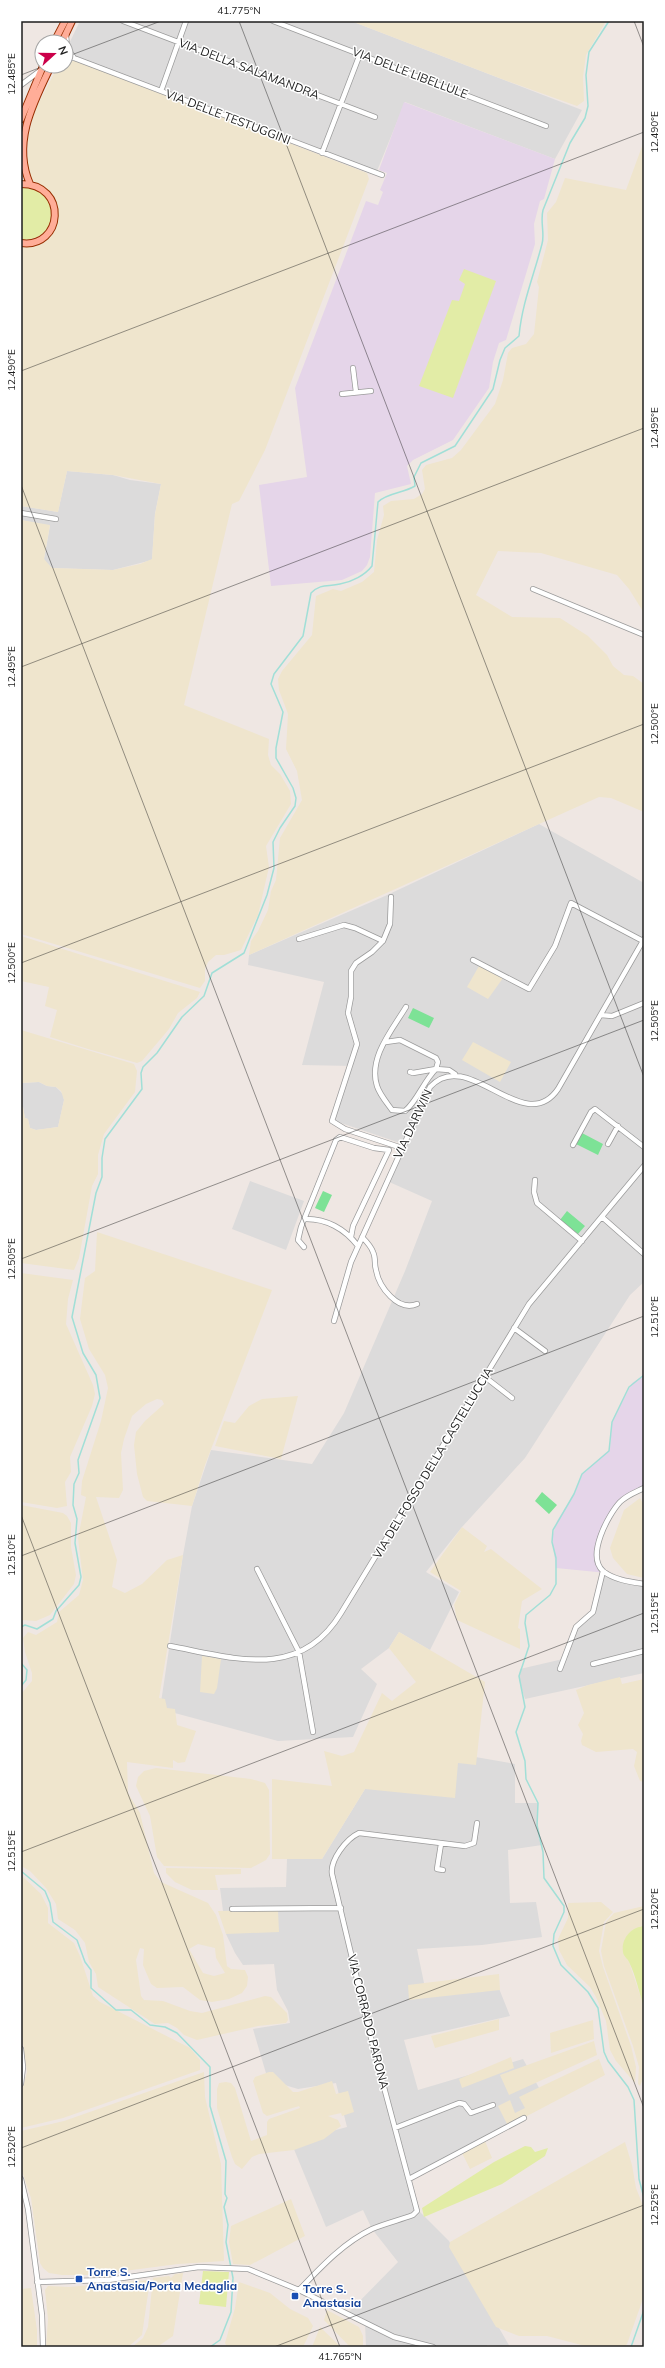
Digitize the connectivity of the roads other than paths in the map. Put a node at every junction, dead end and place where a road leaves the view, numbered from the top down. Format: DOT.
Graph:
graph roads {
  1 [pos="65,21"];
  2 [pos="72,21"];
  3 [pos="124,21"];
  4 [pos="186,21"];
  5 [pos="273,21"];
  6 [pos="66,32"];
  7 [pos="58,34"];
  8 [pos="178,42"];
  9 [pos="360,54"];
  10 [pos="74,58"];
  11 [pos="34,74"];
  12 [pos="40,74"];
  13 [pos="47,74"];
  14 [pos="21,84"];
  15 [pos="161,91"];
  16 [pos="340,104"];
  17 [pos="375,117"];
  18 [pos="21,119"];
  19 [pos="546,126"];
  20 [pos="322,153"];
  21 [pos="382,175"];
  22 [pos="21,184"];
  23 [pos="30,184"];
  24 [pos="21,243"];
  25 [pos="353,368"];
  26 [pos="371,391"];
  27 [pos="356,392"];
  28 [pos="342,394"];
  29 [pos="21,513"];
  30 [pos="56,519"];
  31 [pos="533,589"];
  32 [pos="644,635"];
  33 [pos="391,897"];
  34 [pos="373,937"];
  35 [pos="299,939"];
  36 [pos="643,940"];
  37 [pos="382,941"];
  38 [pos="377,947"];
  39 [pos="473,960"];
  40 [pos="644,1003"];
  41 [pos="406,1007"];
  42 [pos="600,1015"];
  43 [pos="385,1042"];
  44 [pos="436,1069"];
  45 [pos="410,1072"];
  46 [pos="454,1074"];
  47 [pos="618,1126"];
  48 [pos="608,1144"];
  49 [pos="573,1145"];
  50 [pos="644,1147"];
  51 [pos="402,1148"];
  52 [pos="643,1168"];
  53 [pos="535,1180"];
  54 [pos="602,1217"];
  55 [pos="304,1219"];
  56 [pos="351,1237"];
  57 [pos="362,1237"];
  58 [pos="582,1241"];
  59 [pos="358,1246"];
  60 [pos="304,1247"];
  61 [pos="644,1254"];
  62 [pos="417,1304"];
  63 [pos="334,1320"];
  64 [pos="514,1328"];
  65 [pos="545,1351"];
  66 [pos="485,1377"];
  67 [pos="512,1398"];
  68 [pos="644,1488"];
  69 [pos="257,1569"];
  70 [pos="603,1571"];
  71 [pos="644,1584"];
  72 [pos="170,1646"];
  73 [pos="644,1651"];
  74 [pos="299,1652"];
  75 [pos="593,1664"];
  76 [pos="560,1669"];
  77 [pos="313,1732"];
  78 [pos="477,1823"];
  79 [pos="441,1844"];
  80 [pos="443,1870"];
  81 [pos="341,1908"];
  82 [pos="232,1909"];
  83 [pos="21,2049"];
  84 [pos="21,2084"];
  85 [pos="493,2105"];
  86 [pos="524,2118"];
  87 [pos="395,2128"];
  88 [pos="21,2179"];
  89 [pos="409,2179"];
  90 [pos="37,2282"];
  91 [pos="299,2290"];
  92 [pos="43,2347"];
  93 [pos="433,2347"];
  1 -- 7 [label="main road"];
  2 -- 6 [label="main road"];
  3 -- 8 [label="street, VIA DELLA SALAMANDRA"];
  4 -- 8 [label="street"];
  5 -- 9 [label="street, VIA DELLE LIBELLULE"];
  8 -- 15 [label="street"];
  8 -- 16 [label="street, VIA DELLA SALAMANDRA"];
  9 -- 16 [label="street"];
  9 -- 19 [label="street, VIA DELLE LIBELLULE"];
  10 -- 15 [label="street, VIA DELLE TESTUGGINI"];
  11 -- 14 [label="street"];
  12 -- 18 [label="main road"];
  13 -- 23 [label="main road"];
  15 -- 20 [label="street, VIA DELLE TESTUGGINI"];
  16 -- 17 [label="street, VIA DELLA SALAMANDRA"];
  16 -- 20 [label="street"];
  20 -- 21 [label="street, VIA DELLE TESTUGGINI"];
  22 -- 23 [label="main road"];
  23 -- 24 [label="main road"];
  25 -- 27 [label="street"];
  26 -- 27 [label="street"];
  27 -- 28 [label="street"];
  29 -- 30 [label="street"];
  31 -- 32 [label="street"];
  33 -- 37 [label="street"];
  34 -- 35 [label="street"];
  34 -- 37 [label="street"];
  34 -- 38 [label="street"];
  36 -- 39 [label="street"];
  36 -- 42 [label="street"];
  37 -- 38 [label="street"];
  38 -- 51 [label="street"];
  40 -- 42 [label="street"];
  41 -- 43 [label="street"];
  42 -- 46 [label="street"];
  43 -- 44 [label="street"];
  43 -- 44 [label="street"];
  44 -- 45 [label="street"];
  44 -- 46 [label="street"];
  46 -- 51 [label="street, VIA DARWIN"];
  47 -- 48 [label="street"];
  47 -- 49 [label="street"];
  47 -- 50 [label="street"];
  51 -- 57 [label="street, VIA DARWIN"];
  52 -- 54 [label="street, VIA DEL FOSSO DELLA CASTELLUCCIA"];
  53 -- 58 [label="street"];
  54 -- 58 [label="street, VIA DEL FOSSO DELLA CASTELLUCCIA"];
  54 -- 61 [label="street"];
  55 -- 56 [label="street"];
  55 -- 56 [label="street"];
  55 -- 60 [label="street"];
  56 -- 59 [label="street"];
  57 -- 59 [label="street, VIA DARWIN"];
  57 -- 62 [label="street"];
  58 -- 64 [label="street, VIA DEL FOSSO DELLA CASTELLUCCIA"];
  59 -- 63 [label="street, VIA DARWIN"];
  64 -- 65 [label="street"];
  64 -- 66 [label="street, VIA DEL FOSSO DELLA CASTELLUCCIA"];
  66 -- 67 [label="street"];
  66 -- 74 [label="street, VIA DEL FOSSO DELLA CASTELLUCCIA"];
  68 -- 70 [label="street"];
  69 -- 74 [label="street"];
  70 -- 71 [label="street"];
  70 -- 76 [label="street"];
  72 -- 74 [label="street, VIA DEL FOSSO DELLA CASTELLUCCIA"];
  73 -- 75 [label="street"];
  74 -- 77 [label="street"];
  78 -- 79 [label="street, VIA CORRADO PARONA"];
  79 -- 80 [label="street"];
  79 -- 81 [label="street, VIA CORRADO PARONA"];
  81 -- 82 [label="street"];
  81 -- 87 [label="street, VIA CORRADO PARONA"];
  83 -- 84 [label="street"];
  85 -- 87 [label="street"];
  86 -- 89 [label="street"];
  87 -- 89 [label="street, VIA CORRADO PARONA"];
  88 -- 90 [label="street"];
  89 -- 91 [label="street, VIA CORRADO PARONA"];
  90 -- 91 [label="street"];
  90 -- 92 [label="street"];
  91 -- 93 [label="street"];
}
